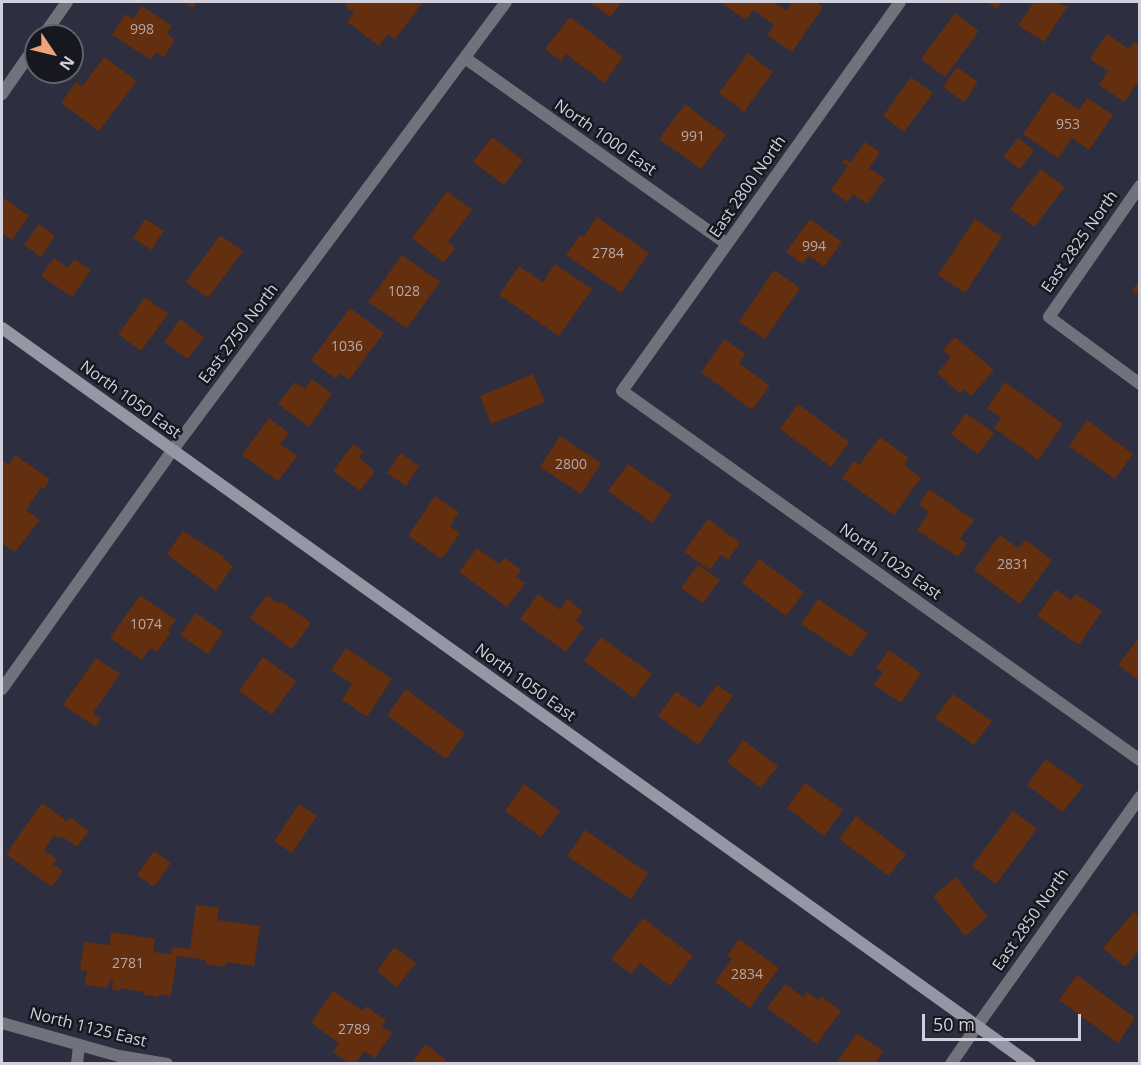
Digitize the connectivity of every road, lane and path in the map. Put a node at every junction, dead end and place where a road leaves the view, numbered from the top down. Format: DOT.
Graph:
graph roads {
  1 [pos="67,2"];
  2 [pos="506,2"];
  3 [pos="900,2"];
  4 [pos="51,24"];
  5 [pos="465,58"];
  6 [pos="24,62"];
  7 [pos="2,94"];
  8 [pos="1140,186"];
  9 [pos="727,244"];
  10 [pos="2,328"];
  11 [pos="1140,384"];
  12 [pos="622,392"];
  13 [pos="172,451"];
  14 [pos="2,689"];
  15 [pos="1140,760"];
  16 [pos="1140,797"];
  17 [pos="2,1023"];
  18 [pos="977,1026"];
  19 [pos="79,1045"];
  20 [pos="77,1064"];
  21 [pos="167,1064"];
  22 [pos="951,1064"];
  23 [pos="1030,1064"];
  1 -- 4 [label="street"];
  2 -- 5 [label="street, East 2750 North"];
  3 -- 9 [label="street, East 2800 North"];
  5 -- 9 [label="street, North 1000 East"];
  5 -- 13 [label="street, East 2750 North"];
  6 -- 7 [label="street"];
  8 -- 11 [label="street, East 2825 North"];
  9 -- 12 [label="street, East 2800 North"];
  10 -- 13 [label="main road, North 1050 East"];
  12 -- 15 [label="street, North 1025 East"];
  13 -- 14 [label="street, East 2750 North"];
  13 -- 18 [label="main road, North 1050 East"];
  16 -- 18 [label="street, East 2850 North"];
  17 -- 19 [label="street, North 1125 East"];
  18 -- 22 [label="street, East 2850 North"];
  18 -- 23 [label="main road, North 1050 East"];
  19 -- 20 [label="street"];
  19 -- 21 [label="street, North 1125 East"];
}
